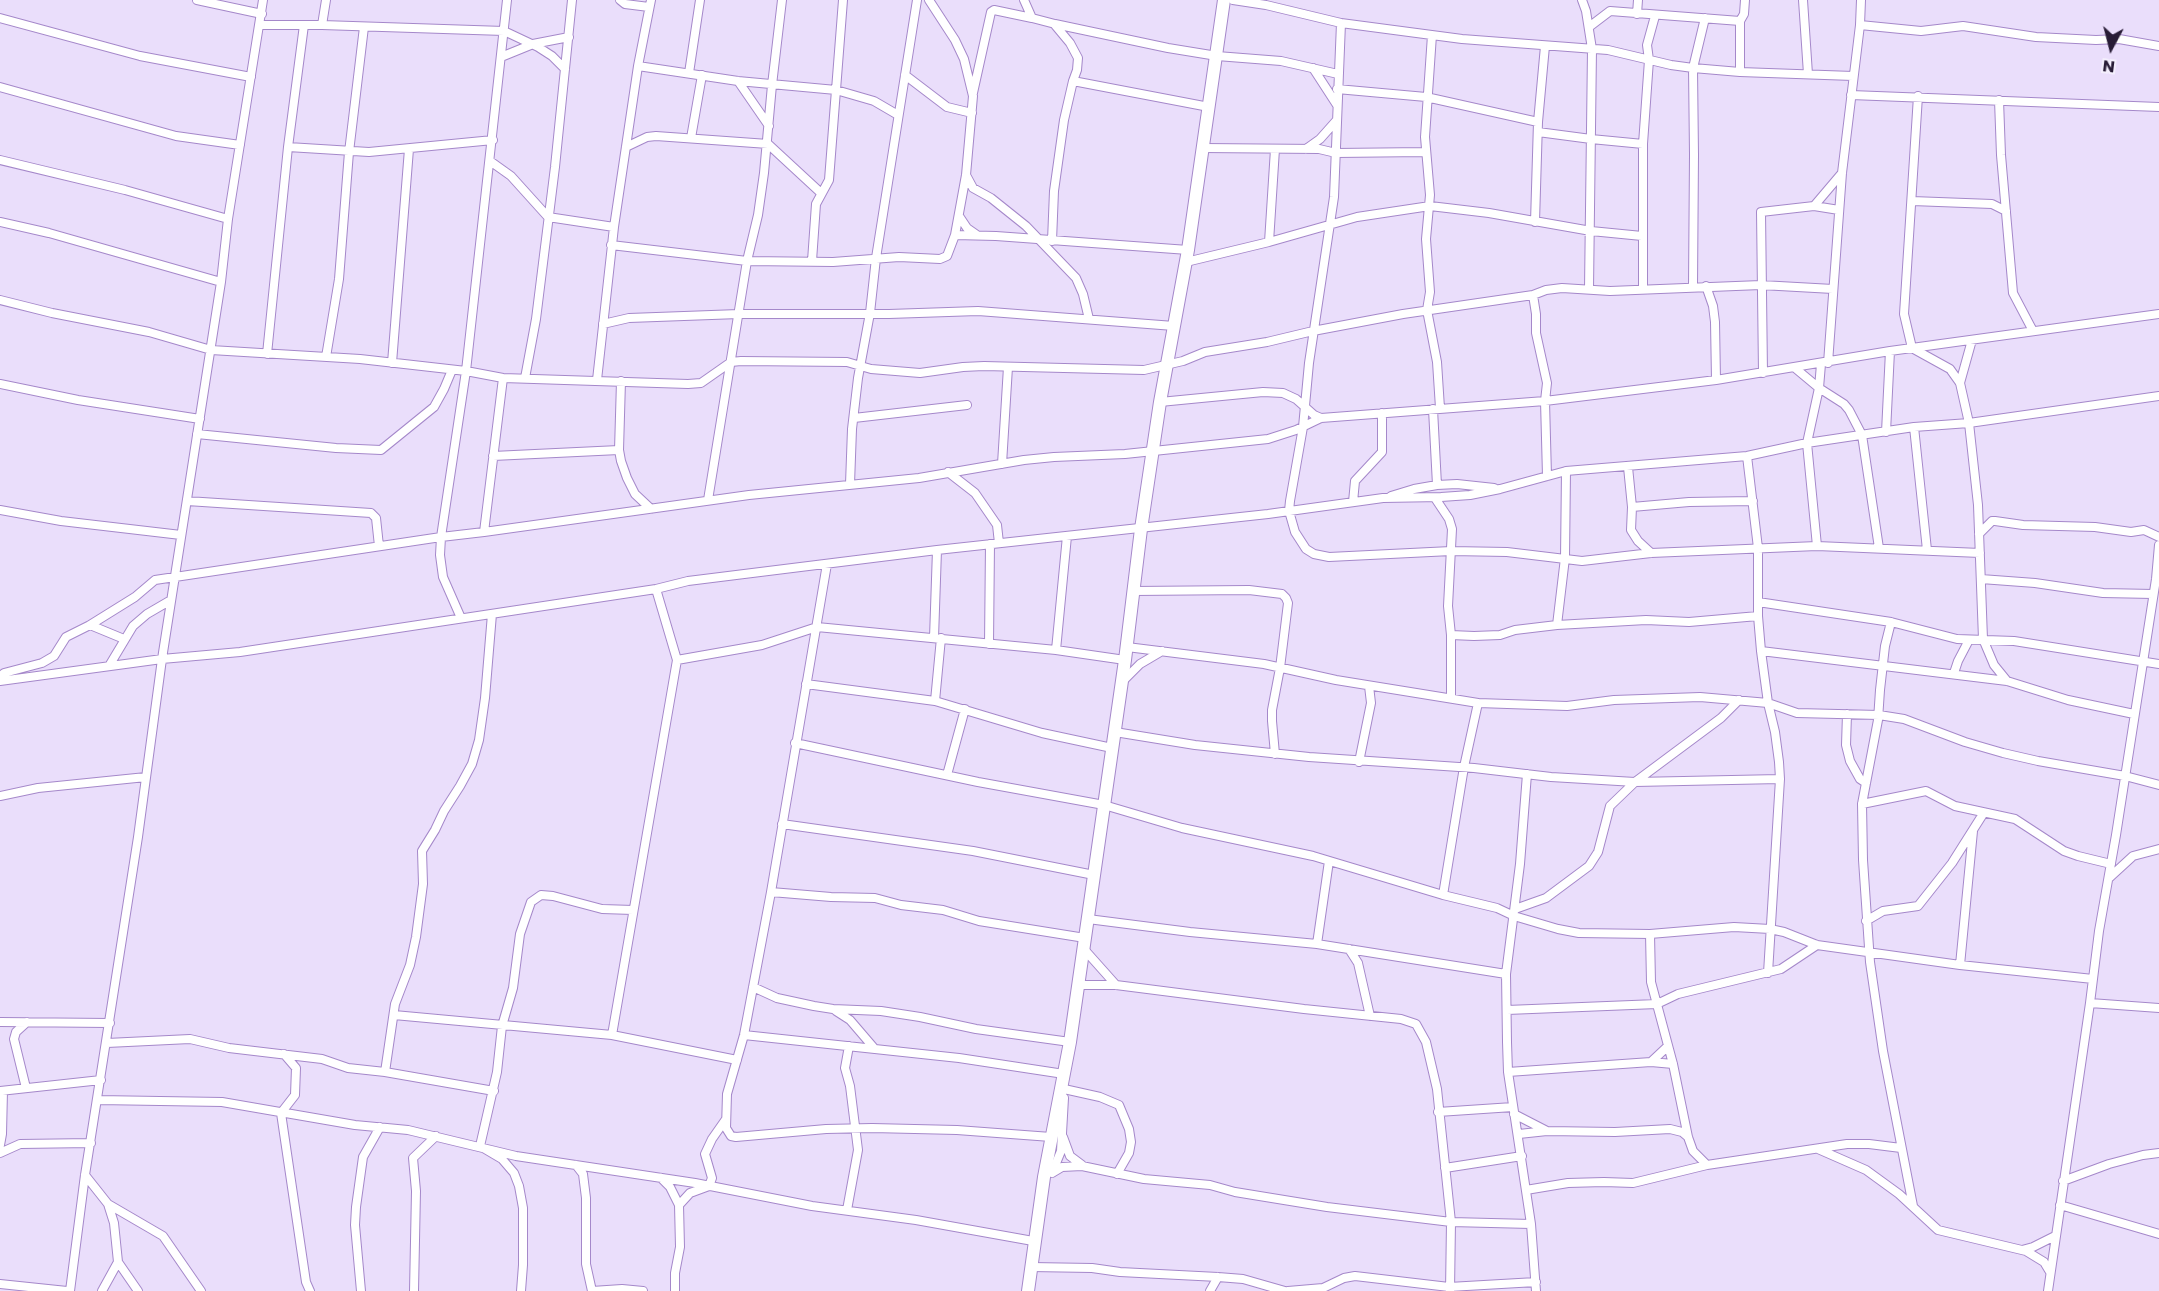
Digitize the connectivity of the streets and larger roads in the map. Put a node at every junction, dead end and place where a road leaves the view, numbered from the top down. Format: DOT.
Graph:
graph roads {
  1 [pos="197,0"];
  2 [pos="263,0"];
  3 [pos="326,0"];
  4 [pos="507,0"];
  5 [pos="572,0"];
  6 [pos="620,0"];
  7 [pos="700,0"];
  8 [pos="782,0"];
  9 [pos="843,0"];
  10 [pos="917,0"];
  11 [pos="929,0"];
  12 [pos="1024,0"];
  13 [pos="1224,0"];
  14 [pos="1233,0"];
  15 [pos="1582,0"];
  16 [pos="1638,0"];
  17 [pos="1745,0"];
  18 [pos="1803,0"];
  19 [pos="1861,0"];
  20 [pos="650,4"];
  21 [pos="262,14"];
  22 [pos="1637,14"];
  23 [pos="1655,16"];
  24 [pos="0,18"];
  25 [pos="1032,18"];
  26 [pos="1705,18"];
  27 [pos="1740,21"];
  28 [pos="1341,23"];
  29 [pos="1055,24"];
  30 [pos="260,25"];
  31 [pos="304,25"];
  32 [pos="322,25"];
  33 [pos="1860,26"];
  34 [pos="364,27"];
  35 [pos="1588,27"];
  36 [pos="504,31"];
  37 [pos="1432,35"];
  38 [pos="569,38"];
  39 [pos="533,44"];
  40 [pos="1545,46"];
  41 [pos="2159,46"];
  42 [pos="1592,49"];
  43 [pos="1217,56"];
  44 [pos="501,57"];
  45 [pos="1648,60"];
  46 [pos="638,66"];
  47 [pos="1693,68"];
  48 [pos="565,69"];
  49 [pos="1313,69"];
  50 [pos="1740,72"];
  51 [pos="689,73"];
  52 [pos="1338,74"];
  53 [pos="702,75"];
  54 [pos="904,75"];
  55 [pos="1808,75"];
  56 [pos="1853,76"];
  57 [pos="251,77"];
  58 [pos="738,81"];
  59 [pos="1073,81"];
  60 [pos="772,85"];
  61 [pos="0,87"];
  62 [pos="1337,89"];
  63 [pos="836,90"];
  64 [pos="1851,94"];
  65 [pos="973,96"];
  66 [pos="1918,96"];
  67 [pos="1426,97"];
  68 [pos="1999,100"];
  69 [pos="1337,105"];
  70 [pos="1209,107"];
  71 [pos="2159,107"];
  72 [pos="972,113"];
  73 [pos="898,115"];
  74 [pos="1336,121"];
  75 [pos="1538,122"];
  76 [pos="769,126"];
  77 [pos="1538,132"];
  78 [pos="691,138"];
  79 [pos="1591,139"];
  80 [pos="493,140"];
  81 [pos="768,144"];
  82 [pos="1643,144"];
  83 [pos="240,145"];
  84 [pos="288,147"];
  85 [pos="626,147"];
  86 [pos="1203,148"];
  87 [pos="409,149"];
  88 [pos="1275,149"];
  89 [pos="1306,149"];
  90 [pos="349,152"];
  91 [pos="1425,152"];
  92 [pos="1336,153"];
  93 [pos="0,160"];
  94 [pos="490,161"];
  95 [pos="1842,173"];
  96 [pos="966,176"];
  97 [pos="821,193"];
  98 [pos="1912,201"];
  99 [pos="1430,206"];
  100 [pos="1814,206"];
  101 [pos="1839,210"];
  102 [pos="2006,211"];
  103 [pos="959,216"];
  104 [pos="549,217"];
  105 [pos="228,219"];
  106 [pos="0,222"];
  107 [pos="1535,222"];
  108 [pos="1329,226"];
  109 [pos="614,227"];
  110 [pos="1591,231"];
  111 [pos="955,235"];
  112 [pos="980,236"];
  113 [pos="1642,236"];
  114 [pos="1039,240"];
  115 [pos="1052,241"];
  116 [pos="1269,242"];
  117 [pos="611,245"];
  118 [pos="1187,256"];
  119 [pos="876,258"];
  120 [pos="747,261"];
  121 [pos="812,261"];
  122 [pos="221,282"];
  123 [pos="1761,285"];
  124 [pos="1693,286"];
  125 [pos="1706,286"];
  126 [pos="1642,288"];
  127 [pos="1589,289"];
  128 [pos="1833,289"];
  129 [pos="1533,295"];
  130 [pos="0,300"];
  131 [pos="1427,310"];
  132 [pos="870,313"];
  133 [pos="739,314"];
  134 [pos="2159,314"];
  135 [pos="1089,319"];
  136 [pos="603,324"];
  137 [pos="1174,326"];
  138 [pos="1313,331"];
  139 [pos="2033,331"];
  140 [pos="1972,340"];
  141 [pos="1912,348"];
  142 [pos="211,350"];
  143 [pos="1890,351"];
  144 [pos="267,354"];
  145 [pos="326,357"];
  146 [pos="731,362"];
  147 [pos="392,363"];
  148 [pos="1824,363"];
  149 [pos="1166,366"];
  150 [pos="860,367"];
  151 [pos="1008,367"];
  152 [pos="1795,368"];
  153 [pos="452,370"];
  154 [pos="466,371"];
  155 [pos="1763,373"];
  156 [pos="503,378"];
  157 [pos="525,378"];
  158 [pos="597,380"];
  159 [pos="1716,380"];
  160 [pos="621,381"];
  161 [pos="1960,383"];
  162 [pos="0,384"];
  163 [pos="1819,388"];
  164 [pos="2159,396"];
  165 [pos="1545,401"];
  166 [pos="1160,402"];
  167 [pos="967,405"];
  168 [pos="1305,407"];
  169 [pos="1437,409"];
  170 [pos="1382,413"];
  171 [pos="854,418"];
  172 [pos="1321,418"];
  173 [pos="200,419"];
  174 [pos="1969,423"];
  175 [pos="1303,427"];
  176 [pos="1914,427"];
  177 [pos="1886,432"];
  178 [pos="197,434"];
  179 [pos="1862,435"];
  180 [pos="1807,442"];
  181 [pos="619,450"];
  182 [pos="1154,451"];
  183 [pos="493,456"];
  184 [pos="1747,456"];
  185 [pos="1002,464"];
  186 [pos="1628,467"];
  187 [pos="1566,471"];
  188 [pos="948,472"];
  189 [pos="1547,476"];
  190 [pos="850,484"];
  191 [pos="1437,485"];
  192 [pos="1500,489"];
  193 [pos="1383,498"];
  194 [pos="1435,498"];
  195 [pos="708,500"];
  196 [pos="187,501"];
  197 [pos="1753,501"];
  198 [pos="1353,502"];
  199 [pos="1632,507"];
  200 [pos="651,509"];
  201 [pos="0,510"];
  202 [pos="1289,511"];
  203 [pos="1141,529"];
  204 [pos="483,532"];
  205 [pos="1979,534"];
  206 [pos="181,535"];
  207 [pos="1067,536"];
  208 [pos="441,537"];
  209 [pos="2159,537"];
  210 [pos="995,543"];
  211 [pos="2159,545"];
  212 [pos="379,546"];
  213 [pos="1817,546"];
  214 [pos="1758,548"];
  215 [pos="1879,548"];
  216 [pos="937,550"];
  217 [pos="1927,550"];
  218 [pos="1451,551"];
  219 [pos="1651,553"];
  220 [pos="1980,553"];
  221 [pos="1565,558"];
  222 [pos="827,564"];
  223 [pos="174,578"];
  224 [pos="1981,579"];
  225 [pos="2157,580"];
  226 [pos="656,589"];
  227 [pos="1133,591"];
  228 [pos="2153,594"];
  229 [pos="171,600"];
  230 [pos="1758,602"];
  231 [pos="492,614"];
  232 [pos="1758,616"];
  233 [pos="461,618"];
  234 [pos="1891,622"];
  235 [pos="90,625"];
  236 [pos="1557,625"];
  237 [pos="818,627"];
  238 [pos="1451,635"];
  239 [pos="938,638"];
  240 [pos="124,639"];
  241 [pos="1983,639"];
  242 [pos="1969,640"];
  243 [pos="990,644"];
  244 [pos="1127,646"];
  245 [pos="1056,650"];
  246 [pos="1162,651"];
  247 [pos="1761,651"];
  248 [pos="162,659"];
  249 [pos="677,660"];
  250 [pos="1125,660"];
  251 [pos="2142,661"];
  252 [pos="2159,664"];
  253 [pos="1883,665"];
  254 [pos="109,666"];
  255 [pos="1280,668"];
  256 [pos="1954,673"];
  257 [pos="0,679"];
  258 [pos="2007,681"];
  259 [pos="1122,683"];
  260 [pos="806,684"];
  261 [pos="1369,686"];
  262 [pos="1451,697"];
  263 [pos="1739,700"];
  264 [pos="935,701"];
  265 [pos="1478,703"];
  266 [pos="1768,703"];
  267 [pos="965,709"];
  268 [pos="1847,714"];
  269 [pos="2134,714"];
  270 [pos="1879,715"];
  271 [pos="1114,732"];
  272 [pos="795,743"];
  273 [pos="1112,748"];
  274 [pos="1275,754"];
  275 [pos="1359,762"];
  276 [pos="1464,767"];
  277 [pos="1527,774"];
  278 [pos="947,775"];
  279 [pos="2125,776"];
  280 [pos="146,777"];
  281 [pos="1780,779"];
  282 [pos="1635,782"];
  283 [pos="1866,783"];
  284 [pos="2159,785"];
  285 [pos="0,796"];
  286 [pos="1862,804"];
  287 [pos="1104,805"];
  288 [pos="1983,814"];
  289 [pos="782,824"];
  290 [pos="1973,829"];
  291 [pos="2159,849"];
  292 [pos="1329,861"];
  293 [pos="2111,864"];
  294 [pos="1094,875"];
  295 [pos="2108,878"];
  296 [pos="771,892"];
  297 [pos="1443,895"];
  298 [pos="633,910"];
  299 [pos="1514,912"];
  300 [pos="1088,919"];
  301 [pos="1866,921"];
  302 [pos="1770,929"];
  303 [pos="1650,934"];
  304 [pos="1084,943"];
  305 [pos="1317,944"];
  306 [pos="1817,945"];
  307 [pos="1349,950"];
  308 [pos="1868,951"];
  309 [pos="1879,953"];
  310 [pos="1870,962"];
  311 [pos="1960,965"];
  312 [pos="1768,973"];
  313 [pos="1506,974"];
  314 [pos="2093,979"];
  315 [pos="1078,985"];
  316 [pos="1116,985"];
  317 [pos="753,987"];
  318 [pos="2091,1003"];
  319 [pos="1657,1004"];
  320 [pos="2159,1008"];
  321 [pos="833,1009"];
  322 [pos="1507,1010"];
  323 [pos="394,1015"];
  324 [pos="1370,1016"];
  325 [pos="0,1022"];
  326 [pos="27,1022"];
  327 [pos="110,1023"];
  328 [pos="502,1026"];
  329 [pos="612,1035"];
  330 [pos="744,1035"];
  331 [pos="1070,1042"];
  332 [pos="107,1043"];
  333 [pos="849,1046"];
  334 [pos="1667,1047"];
  335 [pos="874,1048"];
  336 [pos="284,1054"];
  337 [pos="737,1060"];
  338 [pos="1651,1062"];
  339 [pos="1673,1064"];
  340 [pos="385,1072"];
  341 [pos="1508,1072"];
  342 [pos="101,1080"];
  343 [pos="1064,1081"];
  344 [pos="26,1088"];
  345 [pos="2,1091"];
  346 [pos="494,1091"];
  347 [pos="98,1100"];
  348 [pos="1514,1111"];
  349 [pos="1438,1112"];
  350 [pos="281,1113"];
  351 [pos="726,1119"];
  352 [pos="380,1127"];
  353 [pos="855,1128"];
  354 [pos="1547,1131"];
  355 [pos="1519,1134"];
  356 [pos="1898,1135"];
  357 [pos="436,1136"];
  358 [pos="1057,1136"];
  359 [pos="1688,1137"];
  360 [pos="91,1143"];
  361 [pos="0,1145"];
  362 [pos="1890,1145"];
  363 [pos="480,1146"];
  364 [pos="1901,1148"];
  365 [pos="1817,1149"];
  366 [pos="0,1153"];
  367 [pos="2159,1154"];
  368 [pos="1522,1156"];
  369 [pos="576,1166"];
  370 [pos="1082,1166"];
  371 [pos="1707,1166"];
  372 [pos="590,1167"];
  373 [pos="1445,1168"];
  374 [pos="1052,1173"];
  375 [pos="583,1174"];
  376 [pos="1117,1174"];
  377 [pos="85,1175"];
  378 [pos="661,1177"];
  379 [pos="2063,1181"];
  380 [pos="710,1186"];
  381 [pos="1526,1190"];
  382 [pos="1041,1191"];
  383 [pos="108,1204"];
  384 [pos="679,1205"];
  385 [pos="1913,1206"];
  386 [pos="2060,1206"];
  387 [pos="847,1210"];
  388 [pos="1450,1222"];
  389 [pos="1531,1224"];
  390 [pos="2159,1234"];
  391 [pos="2055,1236"];
  392 [pos="1033,1241"];
  393 [pos="2021,1250"];
  394 [pos="118,1262"];
  395 [pos="1031,1268"];
  396 [pos="2050,1272"];
  397 [pos="1202,1276"];
  398 [pos="1218,1277"];
  399 [pos="0,1284"];
  400 [pos="1536,1287"];
  401 [pos="1323,1289"];
  402 [pos="1450,1289"];
  403 [pos="69,1291"];
  404 [pos="97,1291"];
  405 [pos="102,1291"];
  406 [pos="138,1291"];
  407 [pos="201,1291"];
  408 [pos="310,1291"];
  409 [pos="361,1291"];
  410 [pos="414,1291"];
  411 [pos="521,1291"];
  412 [pos="592,1291"];
  413 [pos="643,1291"];
  414 [pos="675,1291"];
  415 [pos="1028,1291"];
  416 [pos="1209,1291"];
  417 [pos="1286,1291"];
  418 [pos="2048,1291"];
  1 -- 21 [label="street"];
  2 -- 21 [label="street"];
  3 -- 32 [label="street"];
  4 -- 36 [label="street"];
  5 -- 38 [label="street"];
  6 -- 20 [label="street"];
  7 -- 51 [label="street"];
  8 -- 60 [label="street"];
  9 -- 63 [label="street"];
  10 -- 54 [label="street"];
  11 -- 65 [label="street"];
  12 -- 25 [label="street"];
  13 -- 43 [label="street"];
  14 -- 28 [label="street"];
  15 -- 35 [label="street"];
  16 -- 22 [label="street"];
  17 -- 27 [label="street"];
  18 -- 55 [label="street"];
  19 -- 33 [label="street"];
  20 -- 46 [label="street"];
  21 -- 30 [label="street"];
  22 -- 23 [label="street"];
  22 -- 35 [label="street"];
  23 -- 26 [label="street"];
  23 -- 45 [label="street"];
  24 -- 57 [label="street"];
  25 -- 29 [label="street"];
  25 -- 65 [label="street"];
  26 -- 27 [label="street"];
  26 -- 47 [label="street"];
  27 -- 50 [label="street"];
  28 -- 37 [label="street"];
  28 -- 52 [label="street"];
  29 -- 43 [label="street"];
  29 -- 59 [label="street"];
  30 -- 31 [label="street"];
  30 -- 57 [label="street"];
  31 -- 32 [label="street"];
  31 -- 84 [label="street"];
  32 -- 34 [label="street"];
  33 -- 41 [label="street"];
  33 -- 56 [label="street"];
  34 -- 36 [label="street"];
  34 -- 90 [label="street"];
  35 -- 42 [label="street"];
  36 -- 39 [label="street"];
  36 -- 44 [label="street"];
  37 -- 40 [label="street"];
  37 -- 67 [label="street"];
  38 -- 39 [label="street"];
  38 -- 48 [label="street"];
  39 -- 44 [label="street"];
  39 -- 48 [label="street"];
  40 -- 42 [label="street"];
  40 -- 75 [label="street"];
  42 -- 45 [label="street"];
  42 -- 79 [label="street"];
  43 -- 49 [label="street"];
  43 -- 70 [label="street"];
  44 -- 80 [label="street"];
  45 -- 47 [label="street"];
  45 -- 82 [label="street"];
  46 -- 51 [label="street"];
  46 -- 85 [label="street"];
  47 -- 50 [label="street"];
  47 -- 124 [label="street"];
  48 -- 104 [label="street"];
  49 -- 52 [label="street"];
  49 -- 69 [label="street"];
  50 -- 55 [label="street"];
  51 -- 53 [label="street"];
  52 -- 62 [label="street"];
  53 -- 58 [label="street"];
  53 -- 78 [label="street"];
  54 -- 72 [label="street"];
  54 -- 73 [label="street"];
  55 -- 56 [label="street"];
  56 -- 64 [label="street"];
  57 -- 83 [label="street"];
  58 -- 60 [label="street"];
  58 -- 76 [label="street"];
  59 -- 70 [label="street"];
  59 -- 115 [label="street"];
  60 -- 63 [label="street"];
  60 -- 76 [label="street"];
  61 -- 83 [label="street"];
  62 -- 67 [label="street"];
  62 -- 69 [label="street"];
  63 -- 73 [label="street"];
  63 -- 97 [label="street"];
  64 -- 66 [label="street"];
  64 -- 95 [label="street"];
  65 -- 72 [label="street"];
  66 -- 68 [label="street"];
  66 -- 98 [label="street"];
  67 -- 75 [label="street"];
  67 -- 91 [label="street"];
  68 -- 71 [label="street"];
  68 -- 102 [label="street"];
  69 -- 74 [label="street"];
  70 -- 86 [label="street"];
  72 -- 96 [label="street"];
  73 -- 119 [label="street"];
  74 -- 89 [label="street"];
  74 -- 92 [label="street"];
  75 -- 77 [label="street"];
  76 -- 81 [label="street"];
  77 -- 79 [label="street"];
  77 -- 107 [label="street"];
  78 -- 81 [label="street"];
  78 -- 85 [label="street"];
  79 -- 82 [label="street"];
  79 -- 110 [label="street"];
  80 -- 87 [label="street"];
  80 -- 94 [label="street"];
  81 -- 97 [label="street"];
  81 -- 120 [label="street"];
  82 -- 113 [label="street"];
  83 -- 105 [label="street"];
  84 -- 90 [label="street"];
  84 -- 144 [label="street"];
  85 -- 109 [label="street"];
  86 -- 88 [label="street"];
  86 -- 118 [label="street"];
  87 -- 90 [label="street"];
  87 -- 147 [label="street"];
  88 -- 89 [label="street"];
  88 -- 116 [label="street"];
  89 -- 92 [label="street"];
  90 -- 145 [label="street"];
  91 -- 92 [label="street"];
  91 -- 99 [label="street"];
  92 -- 108 [label="street"];
  93 -- 105 [label="street"];
  94 -- 104 [label="street"];
  94 -- 154 [label="street"];
  95 -- 100 [label="street"];
  95 -- 101 [label="street"];
  96 -- 103 [label="street"];
  96 -- 114 [label="street"];
  97 -- 121 [label="street"];
  98 -- 102 [label="street"];
  98 -- 141 [label="street"];
  99 -- 107 [label="street"];
  99 -- 108 [label="street"];
  99 -- 131 [label="street"];
  100 -- 101 [label="street"];
  100 -- 123 [label="street"];
  101 -- 128 [label="street"];
  102 -- 139 [label="street"];
  103 -- 111 [label="street"];
  103 -- 112 [label="street"];
  104 -- 109 [label="street"];
  104 -- 157 [label="street"];
  105 -- 122 [label="street"];
  106 -- 122 [label="street"];
  107 -- 110 [label="street"];
  108 -- 116 [label="street"];
  108 -- 138 [label="street"];
  109 -- 117 [label="street"];
  110 -- 113 [label="street"];
  110 -- 127 [label="street"];
  111 -- 112 [label="street"];
  111 -- 119 [label="street"];
  112 -- 114 [label="street"];
  113 -- 126 [label="street"];
  114 -- 115 [label="street"];
  114 -- 135 [label="street"];
  115 -- 118 [label="street"];
  116 -- 118 [label="street"];
  117 -- 120 [label="street"];
  117 -- 136 [label="street"];
  118 -- 137 [label="street"];
  119 -- 121 [label="street"];
  119 -- 132 [label="street"];
  120 -- 121 [label="street"];
  120 -- 133 [label="street"];
  122 -- 142 [label="street"];
  123 -- 125 [label="street"];
  123 -- 128 [label="street"];
  123 -- 155 [label="street"];
  124 -- 125 [label="street"];
  124 -- 126 [label="street"];
  125 -- 159 [label="street"];
  126 -- 127 [label="street"];
  127 -- 129 [label="street"];
  128 -- 148 [label="street"];
  129 -- 131 [label="street"];
  129 -- 165 [label="street"];
  130 -- 142 [label="street"];
  131 -- 138 [label="street"];
  131 -- 169 [label="street"];
  132 -- 133 [label="street"];
  132 -- 135 [label="street"];
  132 -- 150 [label="street"];
  133 -- 136 [label="street"];
  133 -- 146 [label="street"];
  134 -- 139 [label="street"];
  135 -- 137 [label="street"];
  136 -- 158 [label="street"];
  137 -- 149 [label="street"];
  138 -- 149 [label="street"];
  138 -- 168 [label="street"];
  139 -- 140 [label="street"];
  140 -- 141 [label="street"];
  140 -- 161 [label="street"];
  141 -- 143 [label="street"];
  141 -- 161 [label="street"];
  142 -- 144 [label="street"];
  142 -- 173 [label="street"];
  143 -- 148 [label="street"];
  143 -- 177 [label="street"];
  144 -- 145 [label="street"];
  145 -- 147 [label="street"];
  146 -- 150 [label="street"];
  146 -- 160 [label="street"];
  146 -- 195 [label="street"];
  147 -- 153 [label="street"];
  148 -- 152 [label="street"];
  148 -- 163 [label="street"];
  149 -- 151 [label="street"];
  149 -- 166 [label="street"];
  150 -- 151 [label="street"];
  150 -- 171 [label="street"];
  151 -- 185 [label="street"];
  152 -- 155 [label="street"];
  152 -- 163 [label="street"];
  153 -- 154 [label="street"];
  153 -- 178 [label="street"];
  154 -- 156 [label="street"];
  154 -- 208 [label="street"];
  155 -- 159 [label="street"];
  156 -- 157 [label="street"];
  156 -- 183 [label="street"];
  157 -- 158 [label="street"];
  158 -- 160 [label="street"];
  159 -- 165 [label="street"];
  160 -- 181 [label="street"];
  161 -- 174 [label="street"];
  162 -- 173 [label="street"];
  163 -- 179 [label="street"];
  163 -- 180 [label="street"];
  164 -- 174 [label="street"];
  165 -- 169 [label="street"];
  165 -- 189 [label="street"];
  166 -- 168 [label="street"];
  166 -- 182 [label="street"];
  167 -- 171 [label="street"];
  168 -- 172 [label="street"];
  168 -- 175 [label="street"];
  169 -- 170 [label="street"];
  169 -- 191 [label="street"];
  170 -- 172 [label="street"];
  170 -- 198 [label="street"];
  171 -- 190 [label="street"];
  172 -- 175 [label="street"];
  173 -- 178 [label="street"];
  174 -- 176 [label="street"];
  174 -- 205 [label="street"];
  175 -- 182 [label="street"];
  175 -- 202 [label="street"];
  176 -- 177 [label="street"];
  176 -- 217 [label="street"];
  177 -- 179 [label="street"];
  178 -- 196 [label="street"];
  179 -- 180 [label="street"];
  179 -- 215 [label="street"];
  180 -- 184 [label="street"];
  180 -- 213 [label="street"];
  181 -- 183 [label="street"];
  181 -- 200 [label="street"];
  182 -- 185 [label="street"];
  182 -- 203 [label="street"];
  183 -- 204 [label="street"];
  184 -- 186 [label="street"];
  184 -- 197 [label="street"];
  185 -- 188 [label="street"];
  186 -- 187 [label="street"];
  186 -- 199 [label="street"];
  187 -- 189 [label="street"];
  187 -- 221 [label="street"];
  188 -- 190 [label="street"];
  188 -- 210 [label="street"];
  189 -- 192 [label="street"];
  190 -- 195 [label="street"];
  191 -- 192 [label="street"];
  191 -- 193 [label="street"];
  192 -- 194 [label="street"];
  193 -- 194 [label="street"];
  193 -- 198 [label="street"];
  194 -- 218 [label="street"];
  195 -- 200 [label="street"];
  196 -- 206 [label="street"];
  196 -- 212 [label="street"];
  197 -- 199 [label="street"];
  197 -- 214 [label="street"];
  198 -- 202 [label="street"];
  199 -- 219 [label="street"];
  200 -- 204 [label="street"];
  201 -- 206 [label="street"];
  202 -- 203 [label="street"];
  202 -- 218 [label="street"];
  203 -- 207 [label="street"];
  203 -- 227 [label="street"];
  204 -- 208 [label="street"];
  205 -- 209 [label="street"];
  205 -- 220 [label="street"];
  206 -- 223 [label="street"];
  207 -- 210 [label="street"];
  207 -- 245 [label="street"];
  208 -- 212 [label="street"];
  208 -- 233 [label="street"];
  210 -- 216 [label="street"];
  210 -- 243 [label="street"];
  211 -- 225 [label="street"];
  212 -- 223 [label="street"];
  213 -- 214 [label="street"];
  213 -- 215 [label="street"];
  214 -- 219 [label="street"];
  214 -- 230 [label="street"];
  215 -- 217 [label="street"];
  216 -- 222 [label="street"];
  216 -- 239 [label="street"];
  217 -- 220 [label="street"];
  218 -- 221 [label="street"];
  218 -- 238 [label="street"];
  219 -- 221 [label="street"];
  220 -- 224 [label="street"];
  221 -- 236 [label="street"];
  222 -- 226 [label="street"];
  222 -- 237 [label="street"];
  223 -- 229 [label="street"];
  223 -- 235 [label="street"];
  224 -- 228 [label="street"];
  224 -- 241 [label="street"];
  225 -- 228 [label="street"];
  226 -- 231 [label="street"];
  226 -- 249 [label="street"];
  227 -- 244 [label="street"];
  227 -- 255 [label="street"];
  228 -- 251 [label="street"];
  229 -- 240 [label="street"];
  229 -- 248 [label="street"];
  230 -- 232 [label="street"];
  230 -- 234 [label="street"];
  231 -- 233 [label="street"];
  231 -- 323 [label="street"];
  232 -- 236 [label="street"];
  232 -- 247 [label="street"];
  233 -- 248 [label="street"];
  234 -- 242 [label="street"];
  234 -- 253 [label="street"];
  235 -- 240 [label="street"];
  235 -- 257 [label="street"];
  236 -- 238 [label="street"];
  237 -- 239 [label="street"];
  237 -- 249 [label="street"];
  237 -- 260 [label="street"];
  238 -- 262 [label="street"];
  239 -- 243 [label="street"];
  239 -- 264 [label="street"];
  240 -- 254 [label="street"];
  241 -- 242 [label="street"];
  241 -- 251 [label="street"];
  241 -- 258 [label="street"];
  242 -- 256 [label="street"];
  243 -- 245 [label="street"];
  244 -- 246 [label="street"];
  244 -- 250 [label="street"];
  245 -- 250 [label="street"];
  246 -- 255 [label="street"];
  246 -- 259 [label="street"];
  247 -- 253 [label="street"];
  247 -- 266 [label="street"];
  248 -- 254 [label="street"];
  248 -- 280 [label="street"];
  249 -- 298 [label="street"];
  250 -- 259 [label="street"];
  251 -- 252 [label="street"];
  251 -- 269 [label="street"];
  253 -- 256 [label="street"];
  253 -- 270 [label="street"];
  254 -- 257 [label="street"];
  255 -- 261 [label="street"];
  255 -- 274 [label="street"];
  256 -- 258 [label="street"];
  258 -- 269 [label="street"];
  259 -- 271 [label="street"];
  260 -- 264 [label="street"];
  260 -- 272 [label="street"];
  261 -- 262 [label="street"];
  261 -- 275 [label="street"];
  262 -- 265 [label="street"];
  263 -- 265 [label="street"];
  263 -- 266 [label="street"];
  263 -- 282 [label="street"];
  264 -- 267 [label="street"];
  265 -- 276 [label="street"];
  266 -- 268 [label="street"];
  266 -- 281 [label="street"];
  267 -- 273 [label="street"];
  267 -- 278 [label="street"];
  268 -- 270 [label="street"];
  268 -- 283 [label="street"];
  269 -- 279 [label="street"];
  270 -- 279 [label="street"];
  270 -- 283 [label="street"];
  271 -- 273 [label="street"];
  271 -- 274 [label="street"];
  272 -- 278 [label="street"];
  272 -- 289 [label="street"];
  273 -- 287 [label="street"];
  274 -- 275 [label="street"];
  275 -- 276 [label="street"];
  276 -- 277 [label="street"];
  276 -- 297 [label="street"];
  277 -- 282 [label="street"];
  277 -- 299 [label="street"];
  278 -- 287 [label="street"];
  279 -- 284 [label="street"];
  279 -- 293 [label="street"];
  280 -- 285 [label="street"];
  280 -- 327 [label="street"];
  281 -- 282 [label="street"];
  281 -- 302 [label="street"];
  282 -- 299 [label="street"];
  283 -- 286 [label="street"];
  286 -- 288 [label="street"];
  286 -- 301 [label="street"];
  287 -- 292 [label="street"];
  287 -- 294 [label="street"];
  288 -- 290 [label="street"];
  288 -- 293 [label="street"];
  289 -- 294 [label="street"];
  289 -- 296 [label="street"];
  290 -- 301 [label="street"];
  290 -- 311 [label="street"];
  291 -- 295 [label="street"];
  292 -- 297 [label="street"];
  292 -- 305 [label="street"];
  293 -- 295 [label="street"];
  294 -- 300 [label="street"];
  295 -- 314 [label="street"];
  296 -- 304 [label="street"];
  296 -- 317 [label="street"];
  297 -- 299 [label="street"];
  298 -- 328 [label="street"];
  298 -- 329 [label="street"];
  299 -- 303 [label="street"];
  299 -- 313 [label="street"];
  300 -- 304 [label="street"];
  300 -- 305 [label="street"];
  301 -- 308 [label="street"];
  302 -- 303 [label="street"];
  302 -- 306 [label="street"];
  302 -- 312 [label="street"];
  303 -- 319 [label="street"];
  304 -- 315 [label="street"];
  304 -- 316 [label="street"];
  305 -- 307 [label="street"];
  306 -- 308 [label="street"];
  306 -- 312 [label="street"];
  307 -- 313 [label="street"];
  307 -- 324 [label="street"];
  308 -- 309 [label="street"];
  308 -- 310 [label="street"];
  309 -- 310 [label="street"];
  309 -- 311 [label="street"];
  310 -- 356 [label="street"];
  311 -- 314 [label="street"];
  312 -- 319 [label="street"];
  313 -- 322 [label="street"];
  314 -- 318 [label="street"];
  315 -- 316 [label="street"];
  315 -- 331 [label="street"];
  316 -- 324 [label="street"];
  317 -- 321 [label="street"];
  317 -- 330 [label="street"];
  318 -- 320 [label="street"];
  318 -- 379 [label="street"];
  319 -- 322 [label="street"];
  319 -- 334 [label="street"];
  321 -- 331 [label="street"];
  321 -- 335 [label="street"];
  322 -- 341 [label="street"];
  323 -- 328 [label="street"];
  323 -- 340 [label="street"];
  324 -- 349 [label="street"];
  325 -- 326 [label="street"];
  326 -- 327 [label="street"];
  326 -- 344 [label="street"];
  327 -- 332 [label="street"];
  328 -- 329 [label="street"];
  328 -- 346 [label="street"];
  329 -- 337 [label="street"];
  330 -- 333 [label="street"];
  330 -- 337 [label="street"];
  331 -- 343 [label="street"];
  332 -- 336 [label="street"];
  332 -- 342 [label="street"];
  333 -- 335 [label="street"];
  333 -- 353 [label="street"];
  334 -- 338 [label="street"];
  334 -- 339 [label="street"];
  335 -- 343 [label="street"];
  336 -- 340 [label="street"];
  336 -- 350 [label="street"];
  337 -- 351 [label="street"];
  338 -- 339 [label="street"];
  338 -- 341 [label="street"];
  339 -- 359 [label="street"];
  340 -- 346 [label="street"];
  341 -- 348 [label="street"];
  342 -- 344 [label="street"];
  342 -- 347 [label="street"];
  343 -- 358 [label="street"];
  343 -- 376 [label="street"];
  344 -- 345 [label="street"];
  345 -- 361 [label="street"];
  346 -- 363 [label="street"];
  347 -- 350 [label="street"];
  347 -- 360 [label="street"];
  348 -- 349 [label="street"];
  348 -- 354 [label="street"];
  348 -- 355 [label="street"];
  349 -- 373 [label="street"];
  350 -- 352 [label="street"];
  350 -- 408 [label="street"];
  351 -- 353 [label="street"];
  351 -- 380 [label="street"];
  352 -- 357 [label="street"];
  352 -- 409 [label="street"];
  353 -- 358 [label="street"];
  353 -- 387 [label="street"];
  354 -- 355 [label="street"];
  354 -- 359 [label="street"];
  355 -- 368 [label="street"];
  356 -- 362 [label="street"];
  356 -- 364 [label="street"];
  357 -- 363 [label="street"];
  357 -- 410 [label="street"];
  358 -- 370 [label="street"];
  358 -- 374 [label="street"];
  358 -- 382 [label="street"];
  359 -- 371 [label="street"];
  360 -- 366 [label="street"];
  360 -- 377 [label="street"];
  362 -- 364 [label="street"];
  362 -- 365 [label="street"];
  363 -- 369 [label="street"];
  363 -- 411 [label="street"];
  364 -- 385 [label="street"];
  365 -- 371 [label="street"];
  365 -- 385 [label="street"];
  367 -- 379 [label="street"];
  368 -- 373 [label="street"];
  368 -- 381 [label="street"];
  369 -- 372 [label="street"];
  369 -- 375 [label="street"];
  370 -- 374 [label="street"];
  370 -- 376 [label="street"];
  371 -- 381 [label="street"];
  372 -- 375 [label="street"];
  372 -- 378 [label="street"];
  373 -- 388 [label="street"];
  374 -- 382 [label="street"];
  375 -- 412 [label="street"];
  376 -- 388 [label="street"];
  377 -- 383 [label="street"];
  377 -- 403 [label="street"];
  378 -- 380 [label="street"];
  378 -- 384 [label="street"];
  379 -- 386 [label="street"];
  380 -- 384 [label="street"];
  380 -- 387 [label="street"];
  381 -- 389 [label="street"];
  382 -- 392 [label="street"];
  383 -- 394 [label="street"];
  383 -- 407 [label="street"];
  384 -- 414 [label="street"];
  385 -- 393 [label="street"];
  386 -- 390 [label="street"];
  386 -- 391 [label="street"];
  387 -- 392 [label="street"];
  388 -- 389 [label="street"];
  388 -- 402 [label="street"];
  389 -- 400 [label="street"];
  391 -- 393 [label="street"];
  391 -- 396 [label="street"];
  392 -- 395 [label="street"];
  393 -- 396 [label="street"];
  394 -- 405 [label="street"];
  394 -- 406 [label="street"];
  395 -- 397 [label="street"];
  395 -- 415 [label="street"];
  396 -- 418 [label="street"];
  397 -- 398 [label="street"];
  397 -- 416 [label="street"];
  398 -- 416 [label="street"];
  398 -- 417 [label="street"];
  399 -- 403 [label="street"];
  400 -- 402 [label="street"];
  401 -- 402 [label="street"];
  401 -- 417 [label="street"];
  404 -- 405 [label="street"];
  412 -- 413 [label="street"];
}
